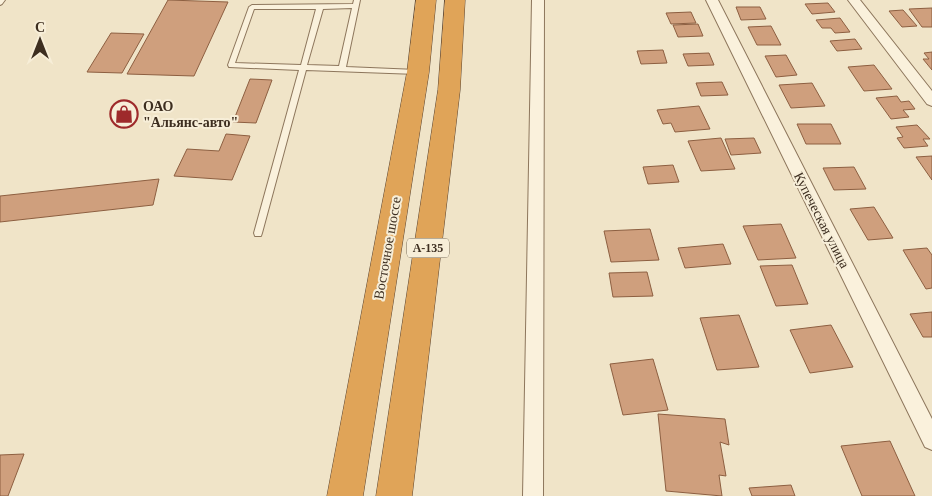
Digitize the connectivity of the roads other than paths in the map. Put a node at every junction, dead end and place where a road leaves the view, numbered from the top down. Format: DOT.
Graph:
graph roads {
  1 [pos="426,0"];
  2 [pos="455,0"];
  3 [pos="538,0"];
  4 [pos="712,0"];
  5 [pos="854,0"];
  6 [pos="357,3"];
  7 [pos="320,7"];
  8 [pos="304,68"];
  9 [pos="342,69"];
  10 [pos="418,72"];
  11 [pos="932,101"];
  12 [pos="258,233"];
  13 [pos="932,440"];
  14 [pos="345,496"];
  15 [pos="394,496"];
  16 [pos="533,496"];
  1 -- 10 [label="highway, Восточное шоссе / А-135"];
  2 -- 15 [label="highway, А-135"];
  3 -- 16 [label="street"];
  4 -- 13 [label="street, Купеческая улица"];
  5 -- 11 [label="street"];
  6 -- 7 [label="lane"];
  6 -- 9 [label="lane"];
  7 -- 8 [label="lane"];
  7 -- 8 [label="lane"];
  8 -- 9 [label="lane"];
  8 -- 12 [label="lane"];
  9 -- 10 [label="lane"];
  10 -- 14 [label="highway, Восточное шоссе / А-135"];
}
